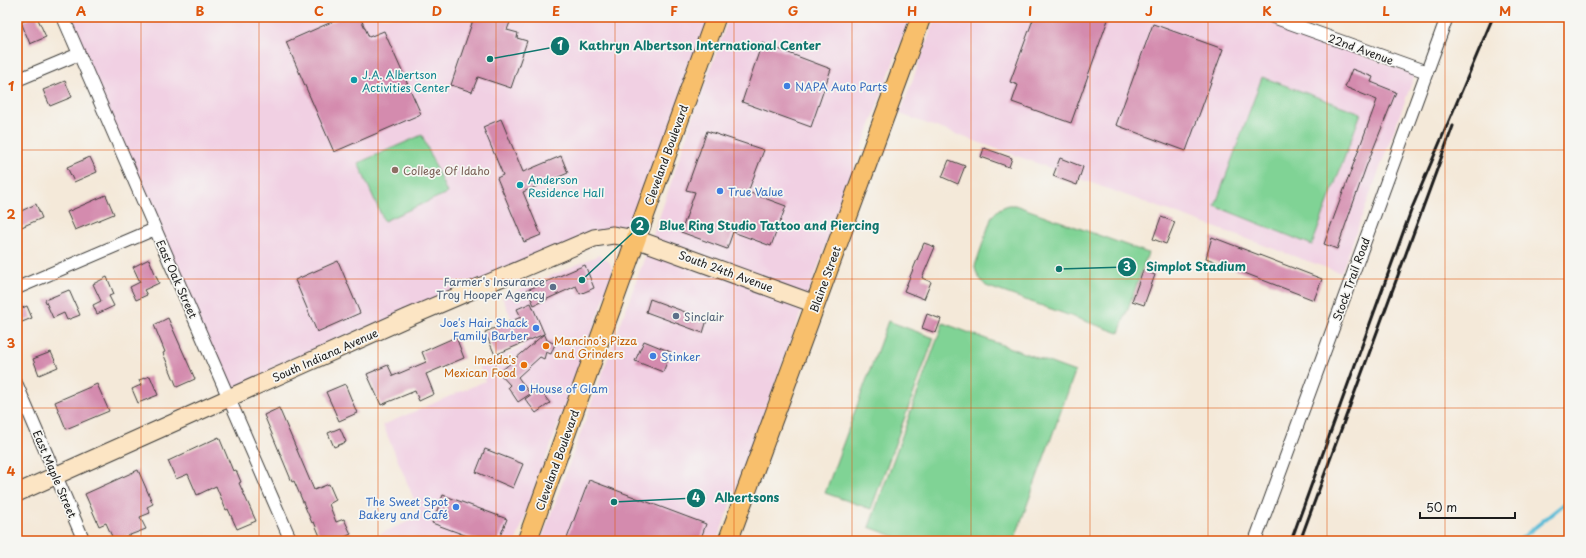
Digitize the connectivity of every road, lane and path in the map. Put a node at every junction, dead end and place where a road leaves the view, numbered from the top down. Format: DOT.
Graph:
graph roads {
  1 [pos="63,17"];
  2 [pos="716,17"];
  3 [pos="921,17"];
  4 [pos="1273,17"];
  5 [pos="1447,17"];
  6 [pos="79,54"];
  7 [pos="1427,72"];
  8 [pos="17,80"];
  9 [pos="156,230"];
  10 [pos="636,239"];
  11 [pos="17,288"];
  12 [pos="816,304"];
  13 [pos="17,385"];
  14 [pos="229,398"];
  15 [pos="56,476"];
  16 [pos="17,493"];
  17 [pos="84,541"];
  18 [pos="291,541"];
  19 [pos="527,541"];
  20 [pos="728,541"];
  21 [pos="1255,541"];
  1 -- 6 [label="street, East Oak Street"];
  2 -- 10 [label="main road, Cleveland Boulevard"];
  3 -- 12 [label="main road, Blaine Street"];
  4 -- 7 [label="street, 22nd Avenue"];
  5 -- 7 [label="street, Stock Trail Road"];
  6 -- 8 [label="street"];
  6 -- 9 [label="street, East Oak Street"];
  7 -- 21 [label="street, Stock Trail Road"];
  9 -- 11 [label="street"];
  9 -- 14 [label="street, East Oak Street"];
  10 -- 12 [label="main road, South 24th Avenue"];
  10 -- 14 [label="main road, South Indiana Avenue"];
  10 -- 19 [label="main road, Cleveland Boulevard"];
  12 -- 20 [label="main road, Blaine Street"];
  13 -- 15 [label="street, East Maple Street"];
  14 -- 15 [label="main road, South Indiana Avenue"];
  14 -- 18 [label="street, East Oak Street"];
  15 -- 16 [label="main road, South Indiana Avenue"];
  15 -- 17 [label="street, East Maple Street"];
}
